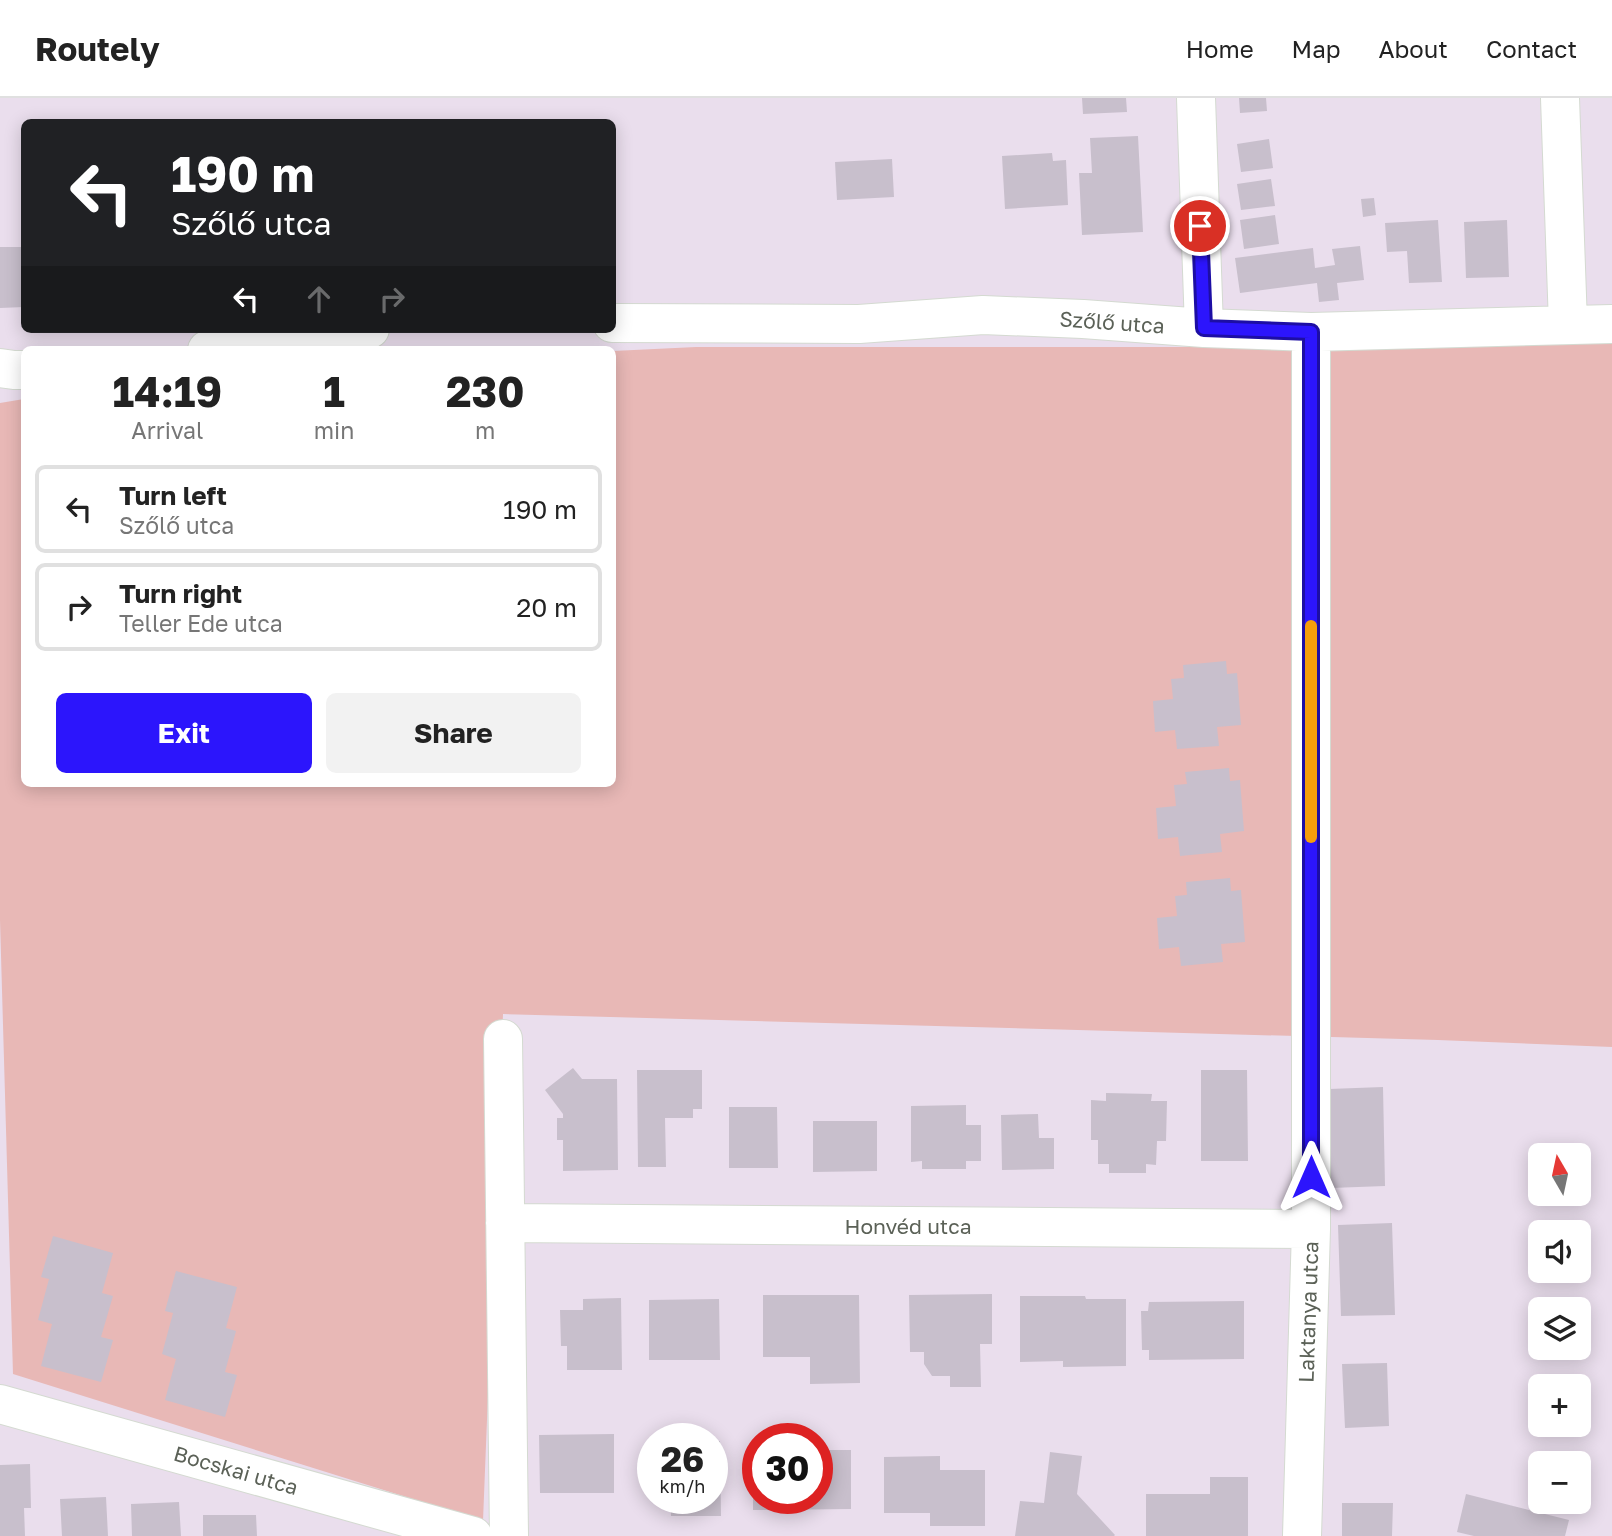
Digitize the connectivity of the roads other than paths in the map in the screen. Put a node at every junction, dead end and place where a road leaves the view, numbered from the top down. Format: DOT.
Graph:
graph roads {
  1 [pos="1196,98"];
  2 [pos="1560,98"];
  3 [pos="616,323"];
  4 [pos="1568,324"];
  5 [pos="1612,324"];
  6 [pos="1204,328"];
  7 [pos="1311,332"];
  8 [pos="298,333"];
  9 [pos="228,346"];
  10 [pos="0,369"];
  11 [pos="21,370"];
  12 [pos="503,1039"];
  13 [pos="505,1223"];
  14 [pos="1311,1229"];
  15 [pos="0,1404"];
  16 [pos="473,1536"];
  17 [pos="509,1536"];
  18 [pos="1302,1536"];
  1 -- 6 [label="street"];
  2 -- 4 [label="street"];
  3 -- 6 [label="street, Szőlő utca"];
  4 -- 5 [label="street, Szőlő utca"];
  4 -- 7 [label="street, Szőlő utca"];
  6 -- 7 [label="street, Szőlő utca"];
  7 -- 14 [label="street, Laktanya utca"];
  8 -- 9 [label="street"];
  10 -- 11 [label="street"];
  12 -- 13 [label="street"];
  13 -- 14 [label="street, Honvéd utca"];
  13 -- 17 [label="street"];
  14 -- 18 [label="street, Laktanya utca"];
  15 -- 16 [label="street, Bocskai utca"];
}
